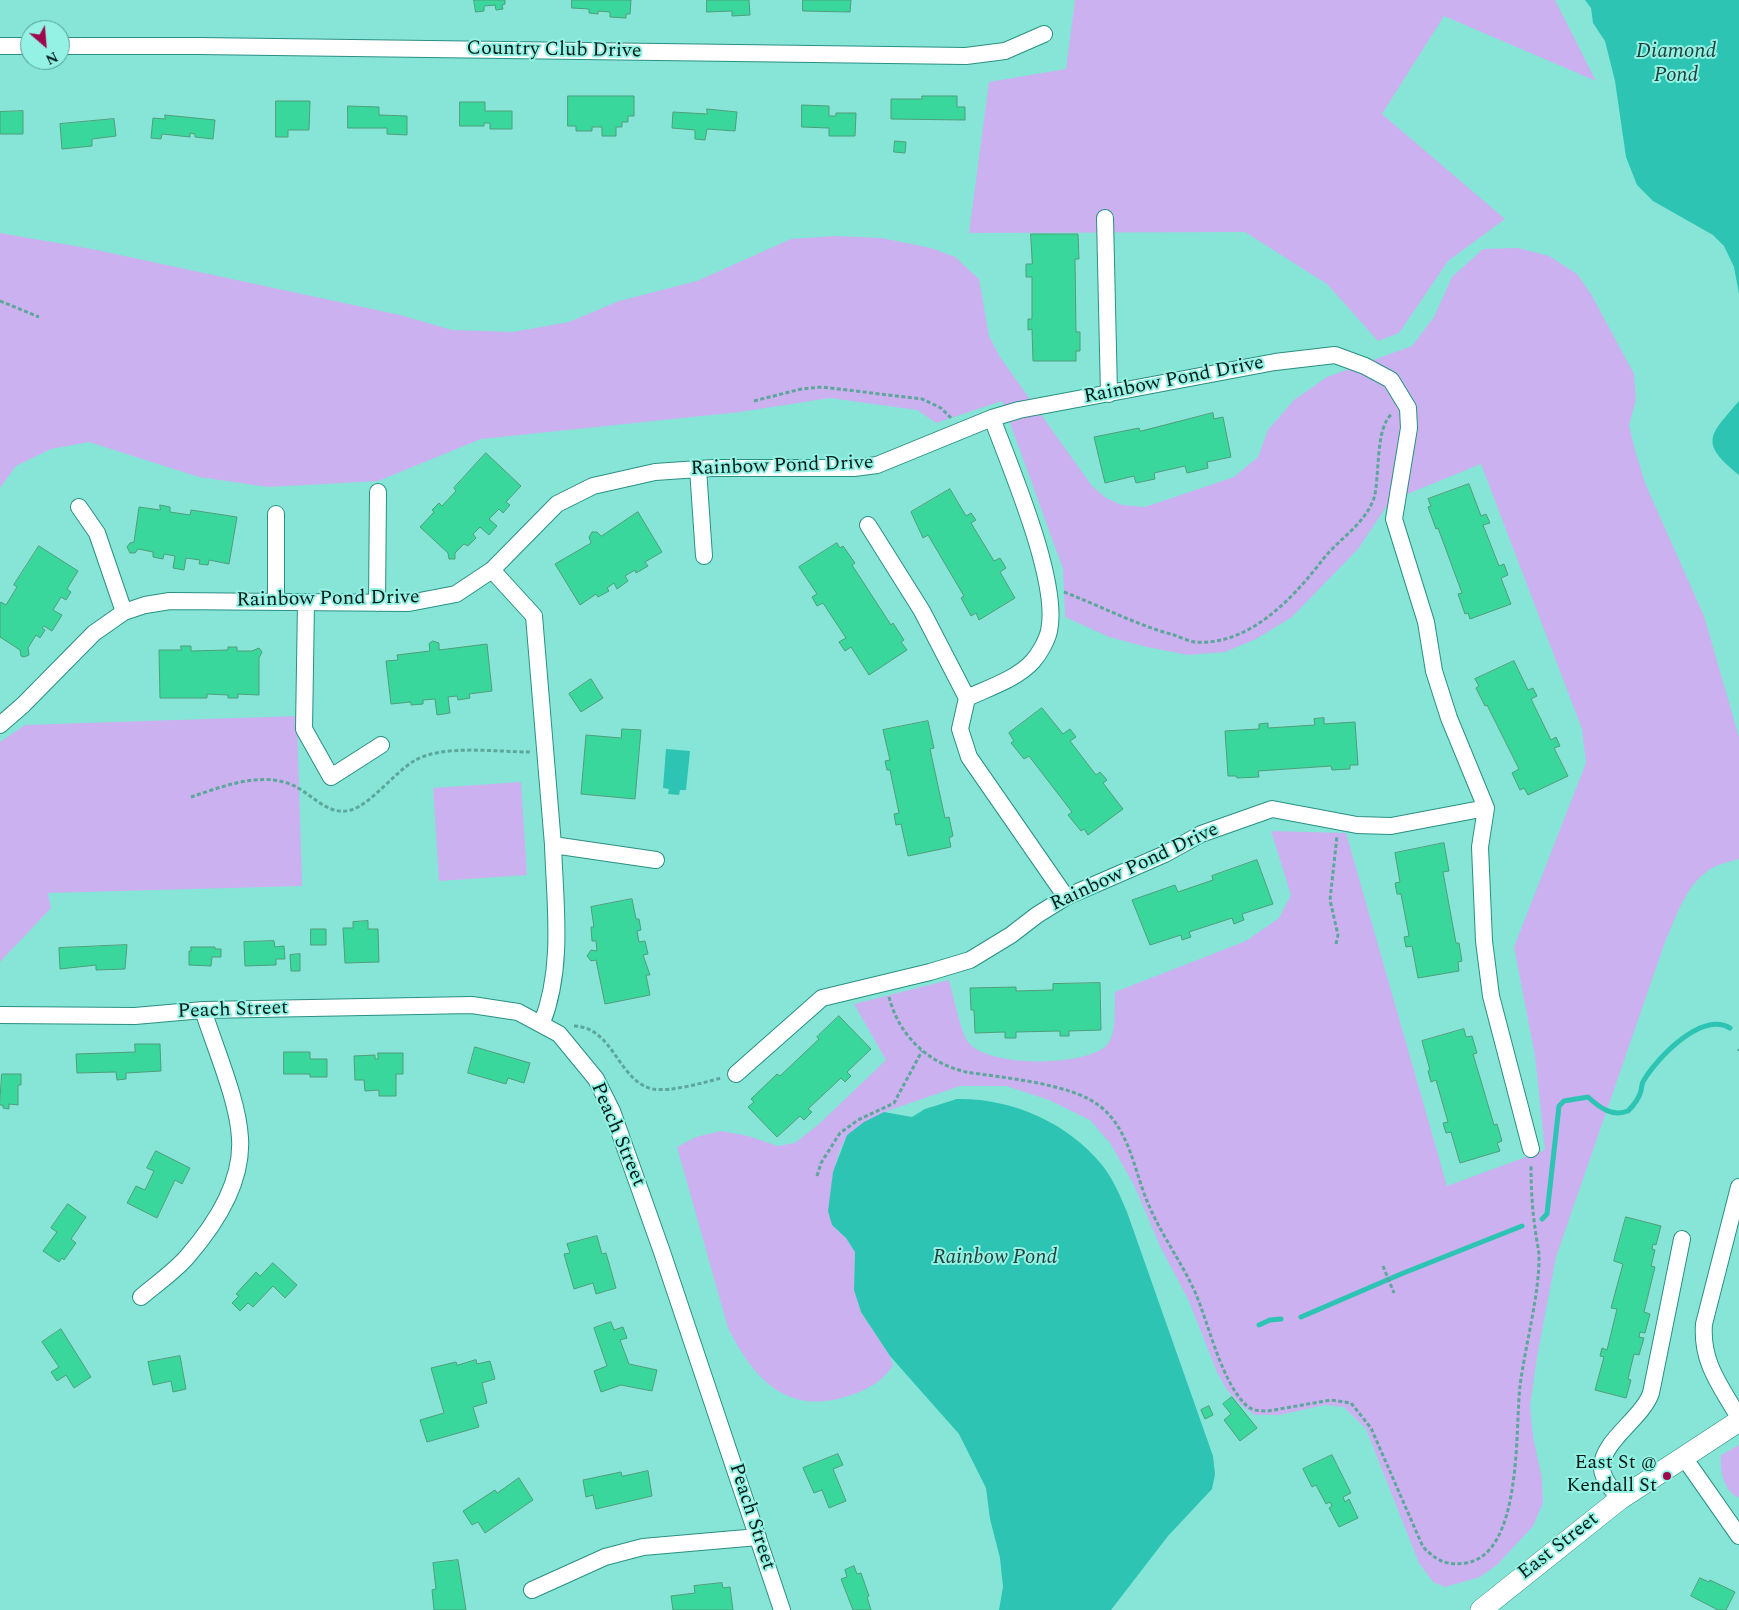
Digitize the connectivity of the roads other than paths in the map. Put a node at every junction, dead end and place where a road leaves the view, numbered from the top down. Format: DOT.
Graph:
graph roads {
  1 [pos="1044,34"];
  2 [pos="0,46"];
  3 [pos="20,46"];
  4 [pos="70,46"];
  5 [pos="1105,218"];
  6 [pos="1109,394"];
  7 [pos="992,418"];
  8 [pos="698,469"];
  9 [pos="378,492"];
  10 [pos="79,507"];
  11 [pos="276,514"];
  12 [pos="868,526"];
  13 [pos="704,556"];
  14 [pos="492,570"];
  15 [pos="276,602"];
  16 [pos="306,602"];
  17 [pos="377,603"];
  18 [pos="124,612"];
  19 [pos="967,698"];
  20 [pos="0,725"];
  21 [pos="381,745"];
  22 [pos="1486,808"];
  23 [pos="553,845"];
  24 [pos="656,860"];
  25 [pos="1066,896"];
  26 [pos="203,1010"];
  27 [pos="0,1015"];
  28 [pos="542,1023"];
  29 [pos="736,1074"];
  30 [pos="1531,1149"];
  31 [pos="1738,1195"];
  32 [pos="1682,1239"];
  33 [pos="141,1297"];
  34 [pos="1739,1420"];
  35 [pos="1683,1456"];
  36 [pos="1620,1499"];
  37 [pos="1739,1536"];
  38 [pos="758,1537"];
  39 [pos="532,1590"];
  40 [pos="782,1610"];
  41 [pos="1481,1610"];
  1 -- 4 [label="street, Country Club Drive"];
  2 -- 3 [label="street"];
  5 -- 6 [label="street"];
  6 -- 7 [label="street, Rainbow Pond Drive"];
  6 -- 22 [label="street, Rainbow Pond Drive"];
  7 -- 8 [label="street, Rainbow Pond Drive"];
  7 -- 19 [label="street"];
  8 -- 13 [label="street"];
  8 -- 14 [label="street, Rainbow Pond Drive"];
  9 -- 17 [label="street"];
  10 -- 18 [label="street"];
  11 -- 15 [label="street"];
  12 -- 19 [label="street"];
  14 -- 17 [label="street, Rainbow Pond Drive"];
  14 -- 23 [label="street"];
  15 -- 16 [label="street, Rainbow Pond Drive"];
  15 -- 18 [label="street, Rainbow Pond Drive"];
  16 -- 17 [label="street, Rainbow Pond Drive"];
  16 -- 21 [label="street"];
  18 -- 20 [label="street, Rainbow Pond Drive"];
  19 -- 25 [label="street"];
  22 -- 25 [label="street, Rainbow Pond Drive"];
  22 -- 30 [label="street"];
  23 -- 24 [label="street"];
  23 -- 28 [label="street"];
  25 -- 29 [label="street, Rainbow Pond Drive"];
  26 -- 27 [label="street, Peach Street"];
  26 -- 28 [label="street, Peach Street"];
  26 -- 33 [label="street"];
  28 -- 38 [label="street, Peach Street"];
  31 -- 34 [label="street"];
  32 -- 36 [label="street"];
  34 -- 35 [label="main road, East Street"];
  35 -- 36 [label="main road, East Street"];
  35 -- 37 [label="street"];
  36 -- 41 [label="main road, East Street"];
  38 -- 39 [label="street"];
  38 -- 40 [label="street, Peach Street"];
}
